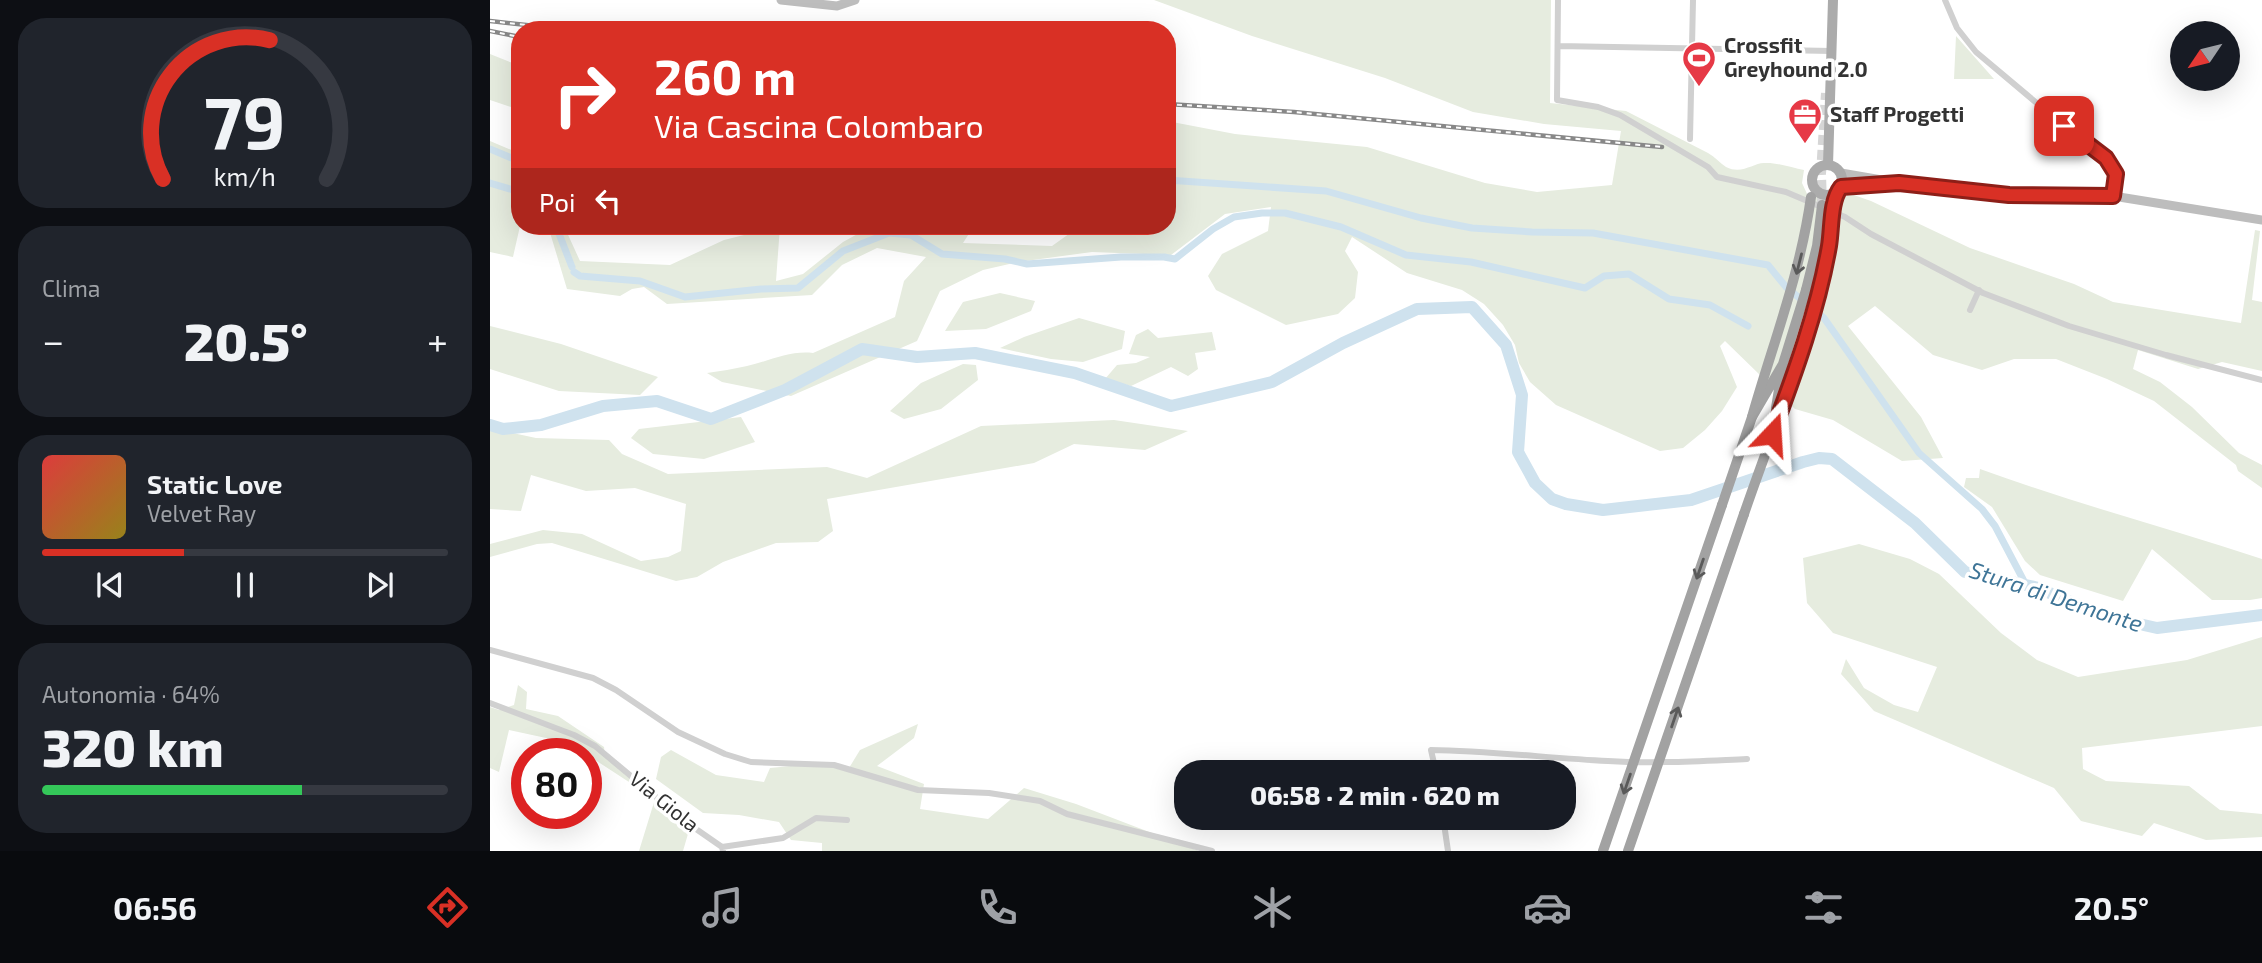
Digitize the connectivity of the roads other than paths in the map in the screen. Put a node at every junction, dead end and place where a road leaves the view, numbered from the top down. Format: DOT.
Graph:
graph roads {
  1 [pos="780,0"];
  2 [pos="855,0"];
  3 [pos="1558,0"];
  4 [pos="1693,0"];
  5 [pos="1833,0"];
  6 [pos="1945,0"];
  7 [pos="1558,46"];
  8 [pos="1692,49"];
  9 [pos="1832,51"];
  10 [pos="1690,139"];
  11 [pos="1828,165"];
  12 [pos="1840,173"];
  13 [pos="1899,183"];
  14 [pos="1839,189"];
  15 [pos="1813,193"];
  16 [pos="2113,196"];
  17 [pos="1822,205"];
  18 [pos="2262,220"];
  19 [pos="1978,293"];
  20 [pos="1970,310"];
  21 [pos="1783,364"];
  22 [pos="2262,380"];
  23 [pos="1752,417"];
  24 [pos="1772,434"];
  25 [pos="490,650"];
  26 [pos="490,703"];
  27 [pos="1747,759"];
  28 [pos="1433,760"];
  29 [pos="847,820"];
  30 [pos="1445,830"];
  31 [pos="722,849"];
  32 [pos="1212,851"];
  33 [pos="1448,851"];
  34 [pos="1604,851"];
  35 [pos="1628,851"];
  1 -- 2 [label="main road"];
  3 -- 7 [label="street"];
  4 -- 8 [label="street"];
  5 -- 9 [label="main road"];
  6 -- 16 [label="street"];
  7 -- 8 [label="street"];
  7 -- 19 [label="street"];
  8 -- 9 [label="street"];
  8 -- 10 [label="street"];
  9 -- 11 [label="main road"];
  11 -- 12 [label="main road"];
  11 -- 15 [label="main road"];
  12 -- 13 [label="main road"];
  12 -- 14 [label="main road"];
  13 -- 14 [label="main road"];
  13 -- 16 [label="main road"];
  14 -- 15 [label="main road"];
  14 -- 24 [label="highway"];
  15 -- 23 [label="highway, one-way, bridge"];
  16 -- 18 [label="main road"];
  17 -- 21 [label="highway, bridge"];
  19 -- 20 [label="street"];
  19 -- 22 [label="street"];
  21 -- 23 [label="highway, bridge"];
  21 -- 24 [label="highway"];
  23 -- 34 [label="highway, one-way, bridge"];
  35 -- 24 [label="highway, one-way, bridge"];
  25 -- 32 [label="street"];
  26 -- 31 [label="street, Via Giola"];
  27 -- 28 [label="street"];
  29 -- 31 [label="street"];
  30 -- 33 [label="street"];
}
